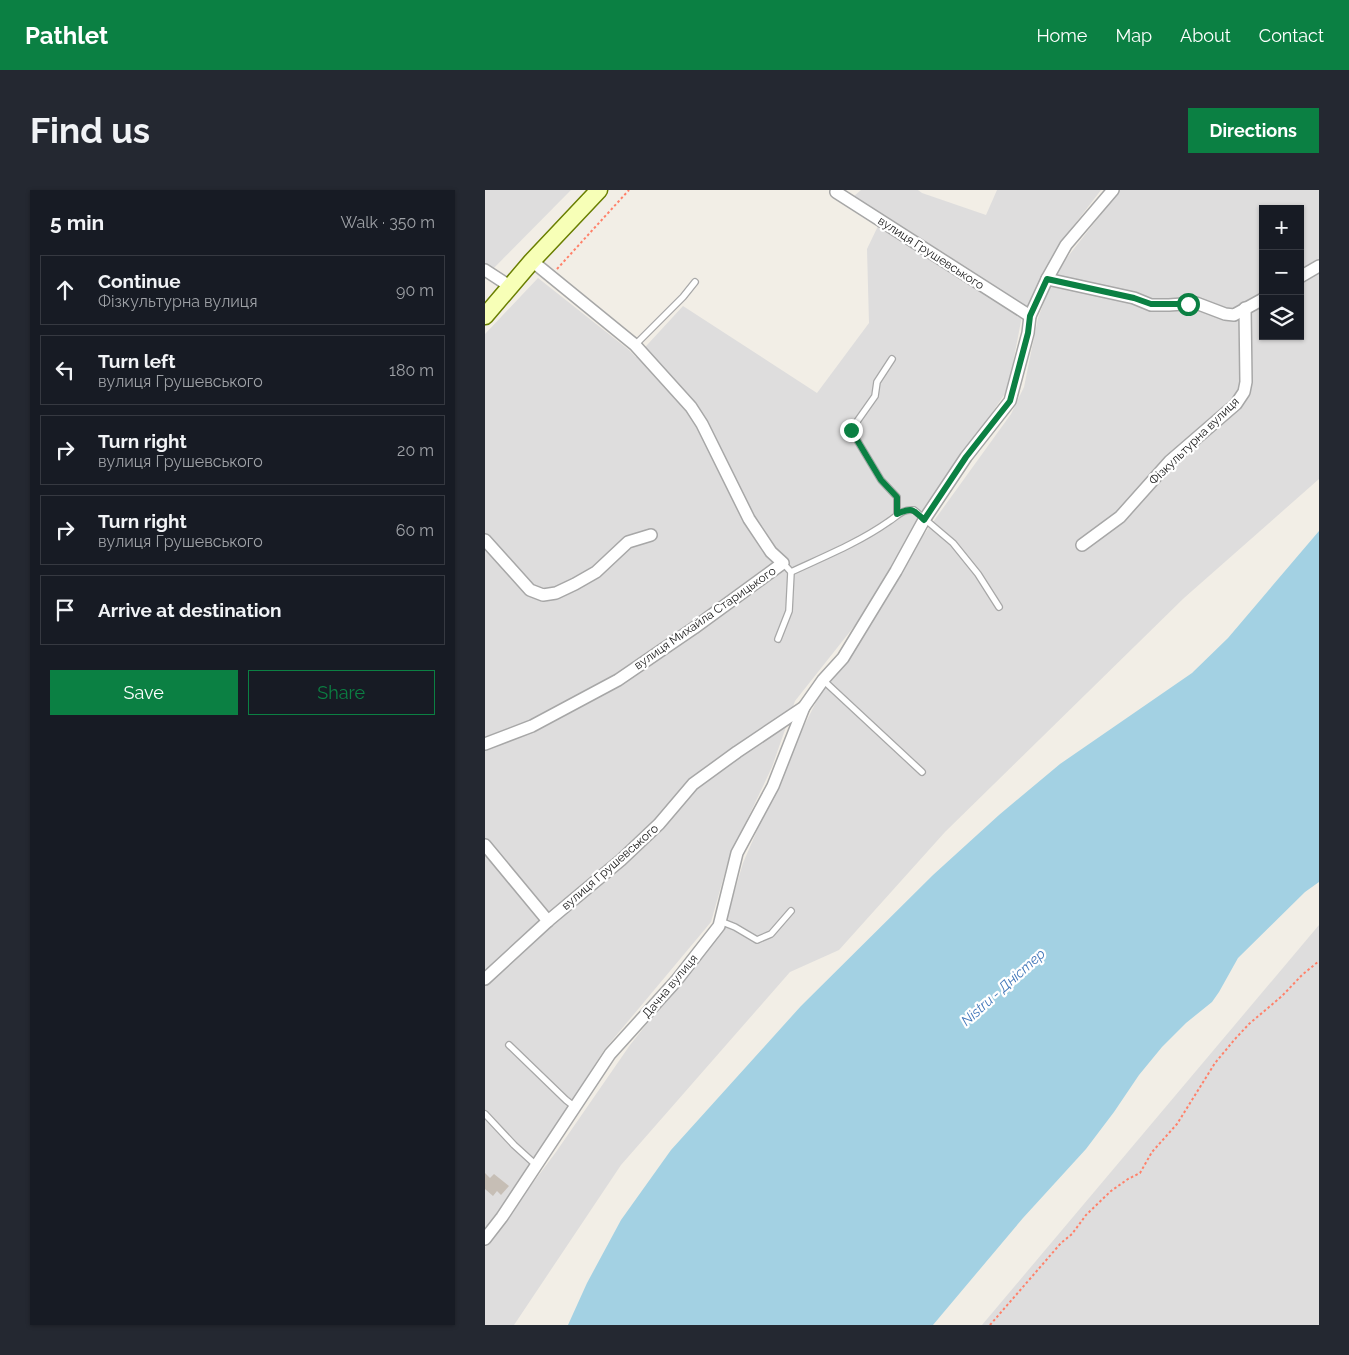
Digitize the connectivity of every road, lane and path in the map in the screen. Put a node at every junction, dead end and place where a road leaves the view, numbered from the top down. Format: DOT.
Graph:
graph roads {
  1 [pos="599,190"];
  2 [pos="629,190"];
  3 [pos="1113,190"];
  4 [pos="834,191"];
  5 [pos="532,261"];
  6 [pos="1319,266"];
  7 [pos="485,270"];
  8 [pos="1304,275"];
  9 [pos="550,277"];
  10 [pos="1047,279"];
  11 [pos="695,282"];
  12 [pos="511,287"];
  13 [pos="1259,301"];
  14 [pos="1245,308"];
  15 [pos="485,316"];
  16 [pos="1030,316"];
  17 [pos="635,345"];
  18 [pos="892,359"];
  19 [pos="897,514"];
  20 [pos="924,520"];
  21 [pos="651,535"];
  22 [pos="485,540"];
  23 [pos="1082,546"];
  24 [pos="787,567"];
  25 [pos="999,607"];
  26 [pos="777,639"];
  27 [pos="823,680"];
  28 [pos="804,708"];
  29 [pos="485,744"];
  30 [pos="922,772"];
  31 [pos="485,845"];
  32 [pos="791,911"];
  33 [pos="548,921"];
  34 [pos="720,921"];
  35 [pos="1319,961"];
  36 [pos="485,978"];
  37 [pos="509,1045"];
  38 [pos="575,1107"];
  39 [pos="485,1114"];
  40 [pos="537,1165"];
  41 [pos="485,1239"];
  42 [pos="991,1325"];
  1 -- 5 [label="main road"];
  2 -- 9 [label="path"];
  3 -- 10 [label="street, вулиця Грушевського"];
  4 -- 16 [label="street, вулиця Грушевського"];
  5 -- 9 [label="street, вулиця Михайла Старицького"];
  5 -- 12 [label="main road"];
  6 -- 8 [label="street"];
  7 -- 12 [label="street"];
  9 -- 17 [label="street, вулиця Михайла Старицького"];
  10 -- 14 [label="street"];
  10 -- 16 [label="street, вулиця Грушевського"];
  11 -- 17 [label="lane"];
  12 -- 15 [label="main road"];
  13 -- 14 [label="street"];
  14 -- 23 [label="street, Фізкультурна вулиця"];
  16 -- 20 [label="street, вулиця Грушевського"];
  17 -- 24 [label="street, вулиця Михайла Старицького"];
  18 -- 19 [label="lane"];
  19 -- 20 [label="lane"];
  19 -- 24 [label="lane"];
  20 -- 25 [label="lane"];
  20 -- 27 [label="street, вулиця Грушевського"];
  21 -- 22 [label="street"];
  24 -- 26 [label="lane"];
  24 -- 29 [label="street, вулиця Михайла Старицького"];
  27 -- 28 [label="street, вулиця Грушевського"];
  27 -- 30 [label="lane"];
  28 -- 33 [label="street, вулиця Грушевського"];
  28 -- 34 [label="street, Дачна вулиця"];
  31 -- 33 [label="street"];
  32 -- 34 [label="lane"];
  33 -- 36 [label="street, вулиця Грушевського"];
  34 -- 38 [label="street, Дачна вулиця"];
  35 -- 42 [label="path"];
  37 -- 38 [label="lane"];
  38 -- 40 [label="street, Дачна вулиця"];
  39 -- 40 [label="lane"];
  40 -- 41 [label="street, Дачна вулиця"];
}
